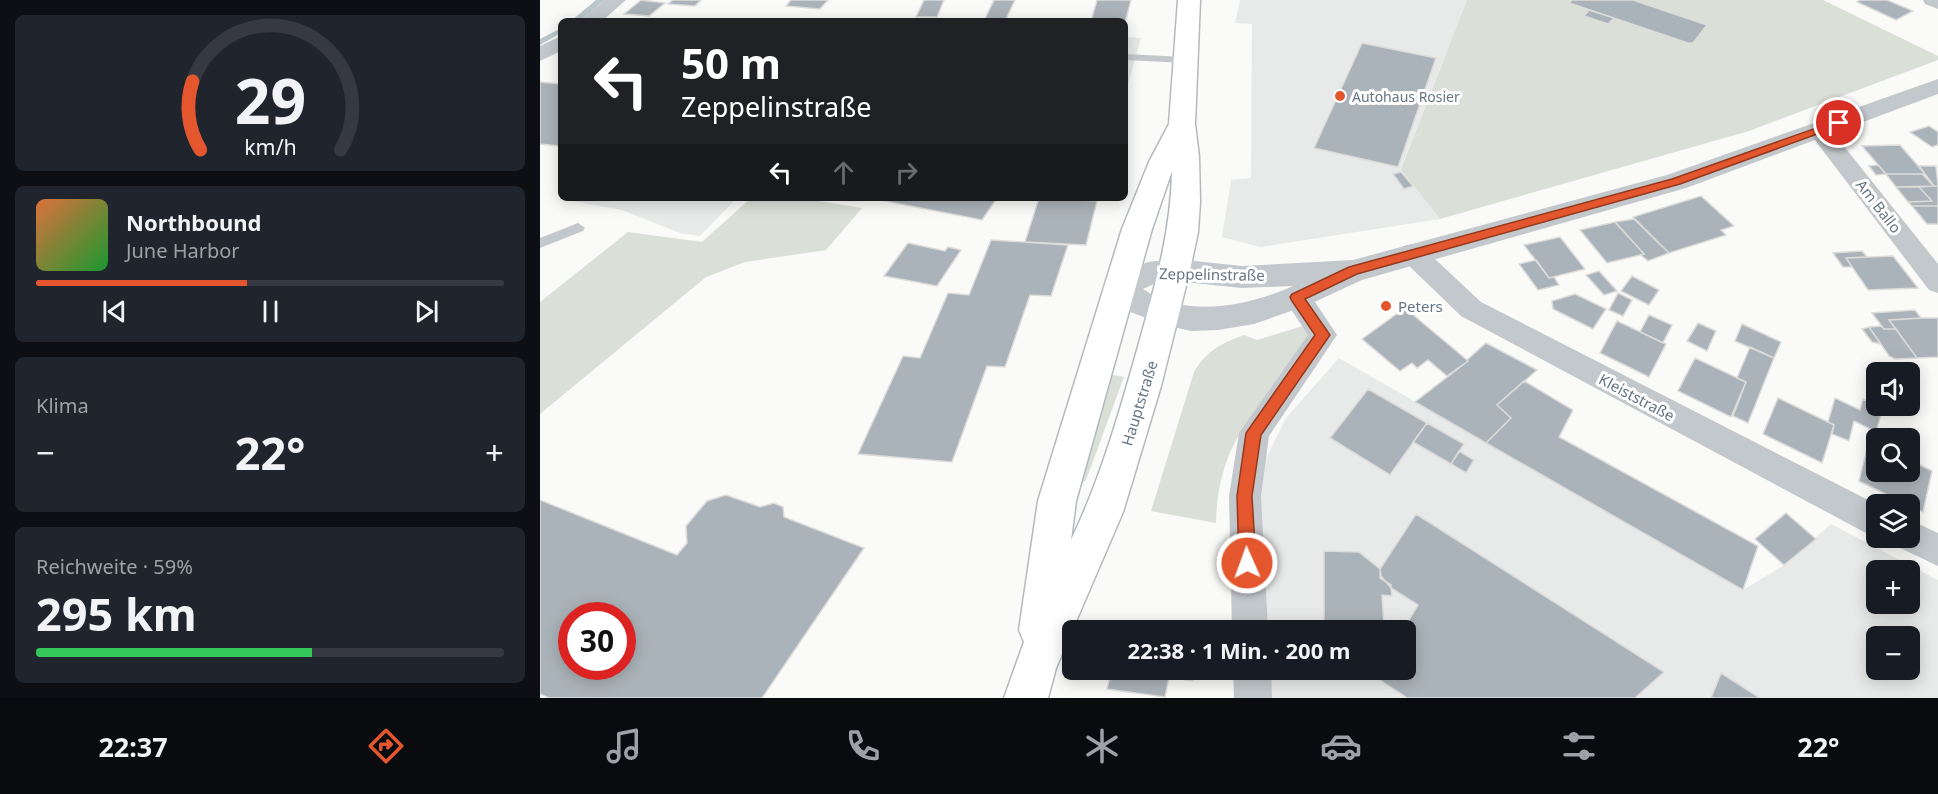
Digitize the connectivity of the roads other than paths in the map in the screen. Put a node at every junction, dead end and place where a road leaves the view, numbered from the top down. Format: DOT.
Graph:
graph roads {
  1 [pos="617,0"];
  2 [pos="1190,0"];
  3 [pos="1932,0"];
  4 [pos="1938,3"];
  5 [pos="594,18"];
  6 [pos="558,44"];
  7 [pos="540,55"];
  8 [pos="1128,57"];
  9 [pos="1185,60"];
  10 [pos="1938,86"];
  11 [pos="1182,124"];
  12 [pos="1819,130"];
  13 [pos="578,228"];
  14 [pos="540,243"];
  15 [pos="1412,253"];
  16 [pos="1175,270"];
  17 [pos="1353,271"];
  18 [pos="1938,283"];
  19 [pos="1118,288"];
  20 [pos="1297,297"];
  21 [pos="1164,313"];
  22 [pos="1866,516"];
  23 [pos="1920,541"];
  24 [pos="1938,550"];
  25 [pos="1250,620"];
  26 [pos="1252,680"];
  27 [pos="1030,683"];
  28 [pos="1253,698"];
  1 -- 5 [label="street"];
  2 -- 9 [label="main road, Hauptstraße"];
  3 -- 4 [label="street"];
  6 -- 7 [label="street"];
  8 -- 9 [label="lane"];
  9 -- 11 [label="main road, Hauptstraße"];
  10 -- 12 [label="street, Zeppelinstraße"];
  11 -- 16 [label="main road, Hauptstraße"];
  11 -- 19 [label="main road, Hauptstraße"];
  12 -- 15 [label="street, Zeppelinstraße"];
  12 -- 18 [label="street, Am Ballo"];
  13 -- 14 [label="lane"];
  15 -- 17 [label="street, Zeppelinstraße"];
  15 -- 22 [label="street, Kleiststraße"];
  16 -- 17 [label="street, Zeppelinstraße"];
  16 -- 19 [label="street, Zeppelinstraße"];
  16 -- 21 [label="main road, Hauptstraße"];
  17 -- 20 [label="street, Zeppelinstraße"];
  19 -- 21 [label="street, Zeppelinstraße"];
  19 -- 27 [label="main road, Hauptstraße"];
  20 -- 21 [label="street, Zeppelinstraße"];
  20 -- 25 [label="street"];
  21 -- 27 [label="main road, Hauptstraße"];
  23 -- 24 [label="street"];
  26 -- 28 [label="street"];
}
